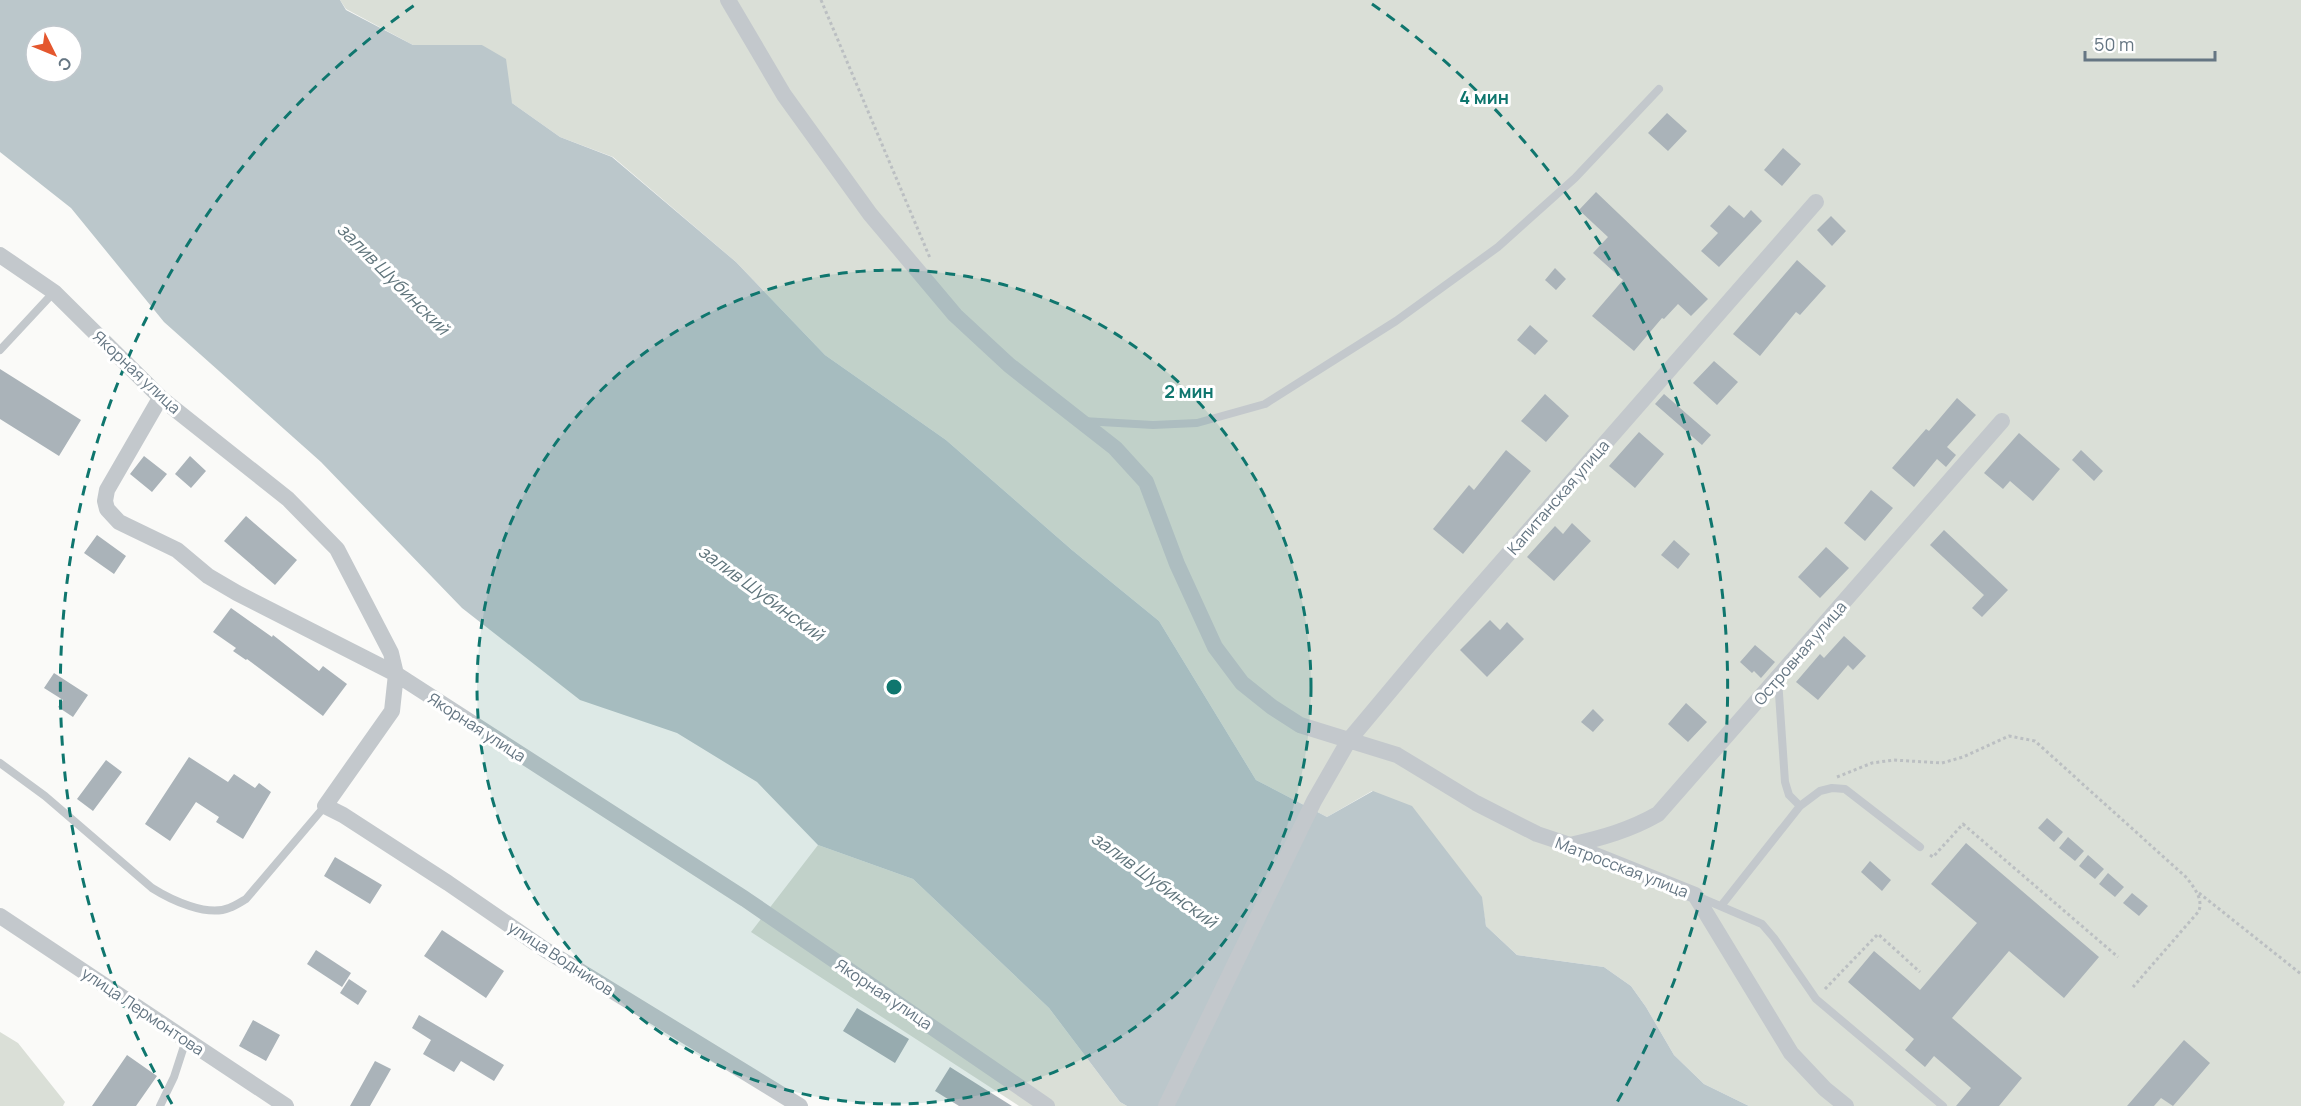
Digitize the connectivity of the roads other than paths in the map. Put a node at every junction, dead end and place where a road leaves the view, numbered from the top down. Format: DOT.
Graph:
graph roads {
  1 [pos="728,0"];
  2 [pos="1659,89"];
  3 [pos="1816,202"];
  4 [pos="0,255"];
  5 [pos="54,292"];
  6 [pos="0,350"];
  7 [pos="162,399"];
  8 [pos="1083,421"];
  9 [pos="2002,421"];
  10 [pos="396,674"];
  11 [pos="1778,678"];
  12 [pos="1349,740"];
  13 [pos="0,763"];
  14 [pos="325,806"];
  15 [pos="1800,806"];
  16 [pos="1570,845"];
  17 [pos="1920,847"];
  18 [pos="1695,895"];
  19 [pos="1721,906"];
  20 [pos="0,916"];
  21 [pos="186,1040"];
  22 [pos="160,1106"];
  23 [pos="286,1106"];
  24 [pos="800,1106"];
  25 [pos="1047,1106"];
  26 [pos="1166,1106"];
  27 [pos="1846,1106"];
  28 [pos="1942,1106"];
  1 -- 8 [label="street, Матросская улица"];
  2 -- 8 [label="lane"];
  3 -- 12 [label="street, Капитанская улица"];
  4 -- 5 [label="street, Якорная улица"];
  5 -- 6 [label="lane"];
  5 -- 7 [label="street, Якорная улица"];
  7 -- 10 [label="street, Якорная улица"];
  7 -- 10 [label="street"];
  8 -- 12 [label="street, Матросская улица"];
  9 -- 11 [label="street, Островная улица"];
  10 -- 14 [label="street"];
  10 -- 25 [label="street, Якорная улица"];
  11 -- 15 [label="lane"];
  11 -- 16 [label="street, Островная улица"];
  12 -- 16 [label="street, Матросская улица"];
  12 -- 26 [label="street, Капитанская улица"];
  13 -- 14 [label="lane"];
  14 -- 24 [label="street, улица Водников"];
  15 -- 17 [label="lane"];
  15 -- 19 [label="lane"];
  16 -- 18 [label="street, Матросская улица"];
  18 -- 19 [label="lane"];
  18 -- 27 [label="street, Матросская улица"];
  19 -- 28 [label="lane"];
  20 -- 21 [label="street, улица Лермонтова"];
  21 -- 22 [label="lane"];
  21 -- 23 [label="street, улица Лермонтова"];
}
